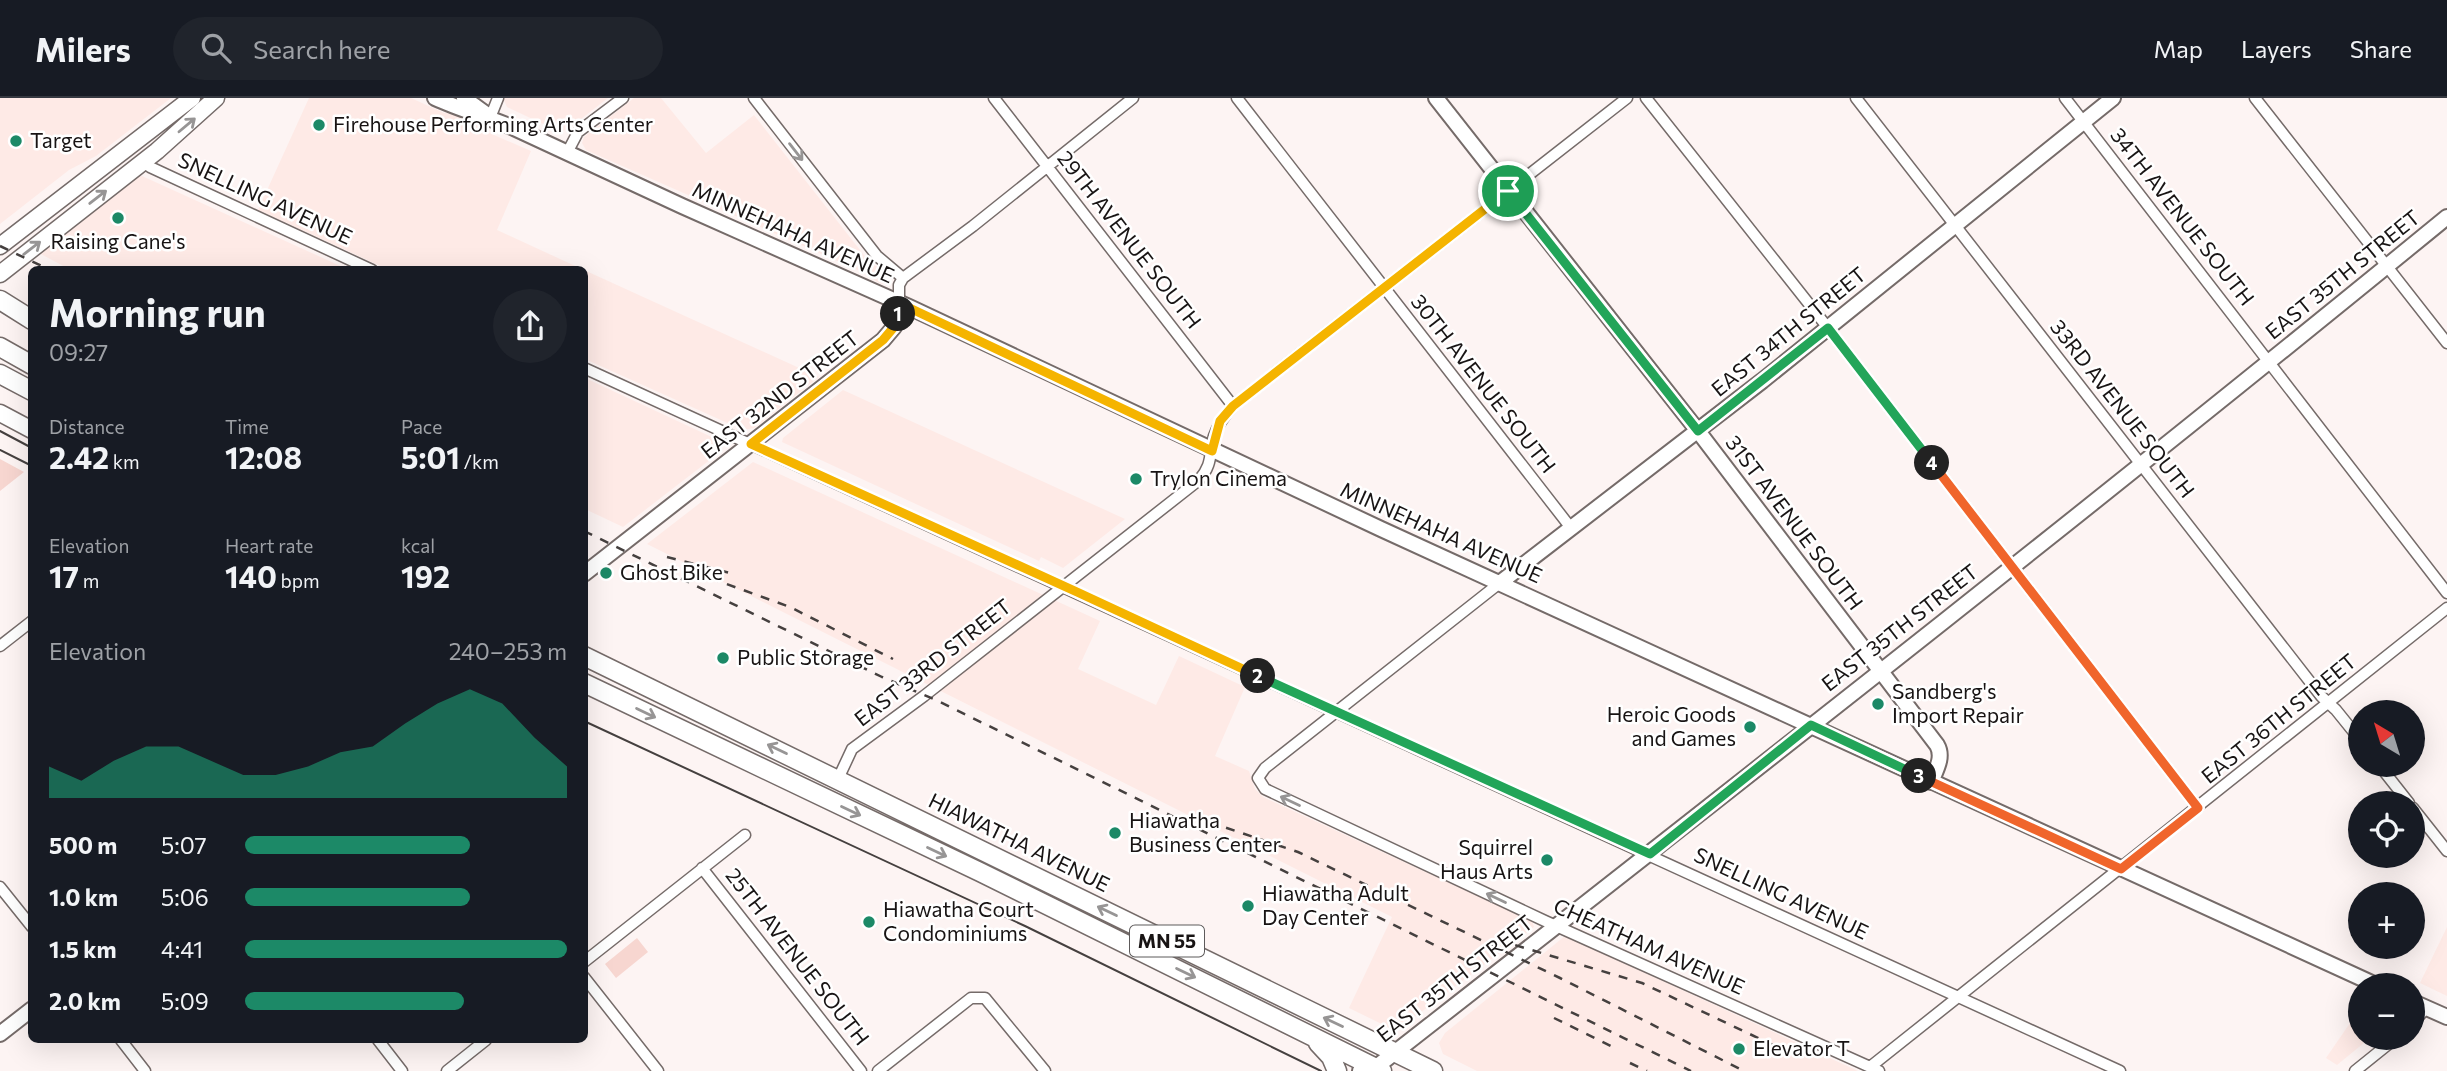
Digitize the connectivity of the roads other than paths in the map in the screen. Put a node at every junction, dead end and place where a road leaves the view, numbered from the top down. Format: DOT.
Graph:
graph roads {
  1 [pos="191,98"];
  2 [pos="216,98"];
  3 [pos="435,98"];
  4 [pos="464,98"];
  5 [pos="498,98"];
  6 [pos="622,98"];
  7 [pos="754,98"];
  8 [pos="994,98"];
  9 [pos="1133,98"];
  10 [pos="1237,98"];
  11 [pos="1436,98"];
  12 [pos="1627,98"];
  13 [pos="1646,98"];
  14 [pos="1856,98"];
  15 [pos="2065,98"];
  16 [pos="2113,98"];
  17 [pos="2255,98"];
  18 [pos="490,118"];
  19 [pos="2084,122"];
  20 [pos="567,153"];
  21 [pos="143,162"];
  22 [pos="1047,166"];
  23 [pos="1508,191"];
  24 [pos="2447,217"];
  25 [pos="1955,226"];
  26 [pos="0,246"];
  27 [pos="363,266"];
  28 [pos="2387,267"];
  29 [pos="0,274"];
  30 [pos="903,278"];
  31 [pos="1384,289"];
  32 [pos="0,300"];
  33 [pos="899,303"];
  34 [pos="28,318"];
  35 [pos="1828,328"];
  36 [pos="2447,343"];
  37 [pos="0,347"];
  38 [pos="2269,361"];
  39 [pos="28,363"];
  40 [pos="588,370"];
  41 [pos="0,374"];
  42 [pos="28,389"];
  43 [pos="1233,406"];
  44 [pos="0,413"];
  45 [pos="28,428"];
  46 [pos="1698,431"];
  47 [pos="751,444"];
  48 [pos="1212,451"];
  49 [pos="2141,465"];
  50 [pos="1571,528"];
  51 [pos="2011,566"];
  52 [pos="588,571"];
  53 [pos="1501,582"];
  54 [pos="1064,586"];
  55 [pos="2447,593"];
  56 [pos="2447,608"];
  57 [pos="28,624"];
  58 [pos="0,646"];
  59 [pos="588,658"];
  60 [pos="1881,671"];
  61 [pos="588,685"];
  62 [pos="2329,703"];
  63 [pos="1335,712"];
  64 [pos="1811,725"];
  65 [pos="2348,726"];
  66 [pos="2388,777"];
  67 [pos="1258,778"];
  68 [pos="838,779"];
  69 [pos="1931,782"];
  70 [pos="2400,791"];
  71 [pos="2198,808"];
  72 [pos="2425,823"];
  73 [pos="745,835"];
  74 [pos="2447,851"];
  75 [pos="1650,854"];
  76 [pos="702,868"];
  77 [pos="2121,869"];
  78 [pos="0,887"];
  79 [pos="28,922"];
  80 [pos="1558,926"];
  81 [pos="588,959"];
  82 [pos="2350,973"];
  83 [pos="588,982"];
  84 [pos="1958,997"];
  85 [pos="2425,1007"];
  86 [pos="28,1012"];
  87 [pos="2447,1017"];
  88 [pos="1308,1033"];
  89 [pos="0,1034"];
  90 [pos="123,1043"];
  91 [pos="380,1043"];
  92 [pos="482,1043"];
  93 [pos="2381,1050"];
  94 [pos="1394,1053"];
  95 [pos="1875,1069"];
  96 [pos="1373,1070"];
  97 [pos="145,1071"];
  98 [pos="402,1071"];
  99 [pos="447,1071"];
  100 [pos="658,1071"];
  101 [pos="861,1071"];
  102 [pos="878,1071"];
  103 [pos="1045,1071"];
  104 [pos="1337,1071"];
  105 [pos="1433,1071"];
  106 [pos="2120,1071"];
  107 [pos="2355,1071"];
  1 -- 26 [label="main road"];
  21 -- 2 [label="main road, one-way"];
  3 -- 18 [label="street, MINNEHAHA AVENUE"];
  4 -- 18 [label="street, MINNEHAHA AVENUE"];
  5 -- 18 [label="street"];
  6 -- 20 [label="street"];
  7 -- 30 [label="street, one-way"];
  8 -- 22 [label="street, 29TH AVENUE SOUTH"];
  9 -- 22 [label="street"];
  10 -- 31 [label="street, 30TH AVENUE SOUTH"];
  11 -- 23 [label="street, 31ST AVENUE SOUTH"];
  12 -- 23 [label="street, EAST 33RD STREET"];
  13 -- 35 [label="street"];
  14 -- 25 [label="street, 33RD AVENUE SOUTH"];
  15 -- 19 [label="street, 34TH AVENUE SOUTH"];
  16 -- 19 [label="street, EAST 34TH STREET"];
  17 -- 28 [label="street"];
  18 -- 20 [label="street, MINNEHAHA AVENUE"];
  19 -- 25 [label="street, EAST 34TH STREET"];
  19 -- 38 [label="street, 34TH AVENUE SOUTH"];
  20 -- 33 [label="street, MINNEHAHA AVENUE"];
  21 -- 27 [label="street, SNELLING AVENUE"];
  29 -- 21 [label="main road, one-way"];
  22 -- 30 [label="street"];
  22 -- 43 [label="street, 29TH AVENUE SOUTH"];
  23 -- 31 [label="street, EAST 33RD STREET"];
  23 -- 46 [label="street, 31ST AVENUE SOUTH"];
  24 -- 28 [label="street, EAST 35TH STREET"];
  25 -- 35 [label="street, EAST 34TH STREET"];
  25 -- 49 [label="street, 33RD AVENUE SOUTH"];
  28 -- 36 [label="street"];
  28 -- 38 [label="street, EAST 35TH STREET"];
  30 -- 33 [label="street, EAST 32ND STREET"];
  31 -- 43 [label="street, EAST 33RD STREET"];
  31 -- 50 [label="street, 30TH AVENUE SOUTH"];
  32 -- 34 [label="highway"];
  33 -- 47 [label="street, EAST 32ND STREET"];
  33 -- 48 [label="street, MINNEHAHA AVENUE"];
  35 -- 46 [label="street, EAST 34TH STREET"];
  35 -- 51 [label="street"];
  37 -- 39 [label="highway"];
  38 -- 49 [label="street, EAST 35TH STREET"];
  38 -- 55 [label="street, 34TH AVENUE SOUTH"];
  40 -- 47 [label="street, SNELLING AVENUE"];
  41 -- 42 [label="highway"];
  43 -- 48 [label="street, EAST 33RD STREET"];
  44 -- 45 [label="main road"];
  46 -- 50 [label="street, EAST 34TH STREET"];
  46 -- 60 [label="street, 31ST AVENUE SOUTH"];
  47 -- 52 [label="street, EAST 32ND STREET"];
  47 -- 54 [label="street, SNELLING AVENUE"];
  48 -- 53 [label="street, MINNEHAHA AVENUE"];
  48 -- 54 [label="street, EAST 33RD STREET"];
  49 -- 51 [label="street, EAST 35TH STREET"];
  49 -- 62 [label="street, 33RD AVENUE SOUTH"];
  50 -- 53 [label="street, EAST 34TH STREET"];
  51 -- 60 [label="street, EAST 35TH STREET"];
  51 -- 71 [label="street"];
  53 -- 63 [label="street, EAST 34TH STREET"];
  53 -- 64 [label="street, MINNEHAHA AVENUE"];
  54 -- 63 [label="street, SNELLING AVENUE"];
  54 -- 68 [label="street, EAST 33RD STREET"];
  56 -- 62 [label="street, EAST 36TH STREET"];
  57 -- 58 [label="street"];
  68 -- 59 [label="highway, HIAWATHA AVENUE / MN 55, one-way"];
  60 -- 64 [label="street, EAST 35TH STREET"];
  60 -- 69 [label="street, 31ST AVENUE SOUTH"];
  61 -- 88 [label="highway, HIAWATHA AVENUE / MN 55, one-way"];
  62 -- 65 [label="street, 33RD AVENUE SOUTH"];
  62 -- 71 [label="street, EAST 36TH STREET"];
  63 -- 67 [label="street, EAST 34TH STREET"];
  63 -- 75 [label="street, SNELLING AVENUE"];
  64 -- 69 [label="street, MINNEHAHA AVENUE"];
  64 -- 75 [label="street, EAST 35TH STREET"];
  66 -- 70 [label="street"];
  80 -- 67 [label="street, CHEATHAM AVENUE, one-way"];
  94 -- 68 [label="highway, HIAWATHA AVENUE / MN 55, one-way"];
  69 -- 77 [label="street, MINNEHAHA AVENUE"];
  71 -- 77 [label="street, EAST 36TH STREET"];
  72 -- 74 [label="street"];
  73 -- 76 [label="street"];
  75 -- 80 [label="street, EAST 35TH STREET"];
  75 -- 84 [label="street, SNELLING AVENUE"];
  76 -- 81 [label="street"];
  76 -- 101 [label="street, 25TH AVENUE SOUTH"];
  77 -- 82 [label="street, MINNEHAHA AVENUE"];
  77 -- 84 [label="street, EAST 36TH STREET"];
  78 -- 79 [label="street"];
  80 -- 94 [label="street, EAST 35TH STREET"];
  80 -- 95 [label="street, CHEATHAM AVENUE"];
  83 -- 100 [label="street"];
  84 -- 95 [label="street, EAST 36TH STREET"];
  84 -- 106 [label="street, SNELLING AVENUE"];
  85 -- 87 [label="street"];
  86 -- 89 [label="street"];
  88 -- 96 [label="highway, HIAWATHA AVENUE / MN 55"];
  88 -- 104 [label="highway"];
  90 -- 97 [label="street"];
  91 -- 98 [label="street"];
  92 -- 99 [label="street"];
  93 -- 107 [label="street"];
  94 -- 96 [label="street, EAST 35TH STREET"];
  94 -- 105 [label="highway, HIAWATHA AVENUE / MN 55"];
  102 -- 103 [label="street"];
}
